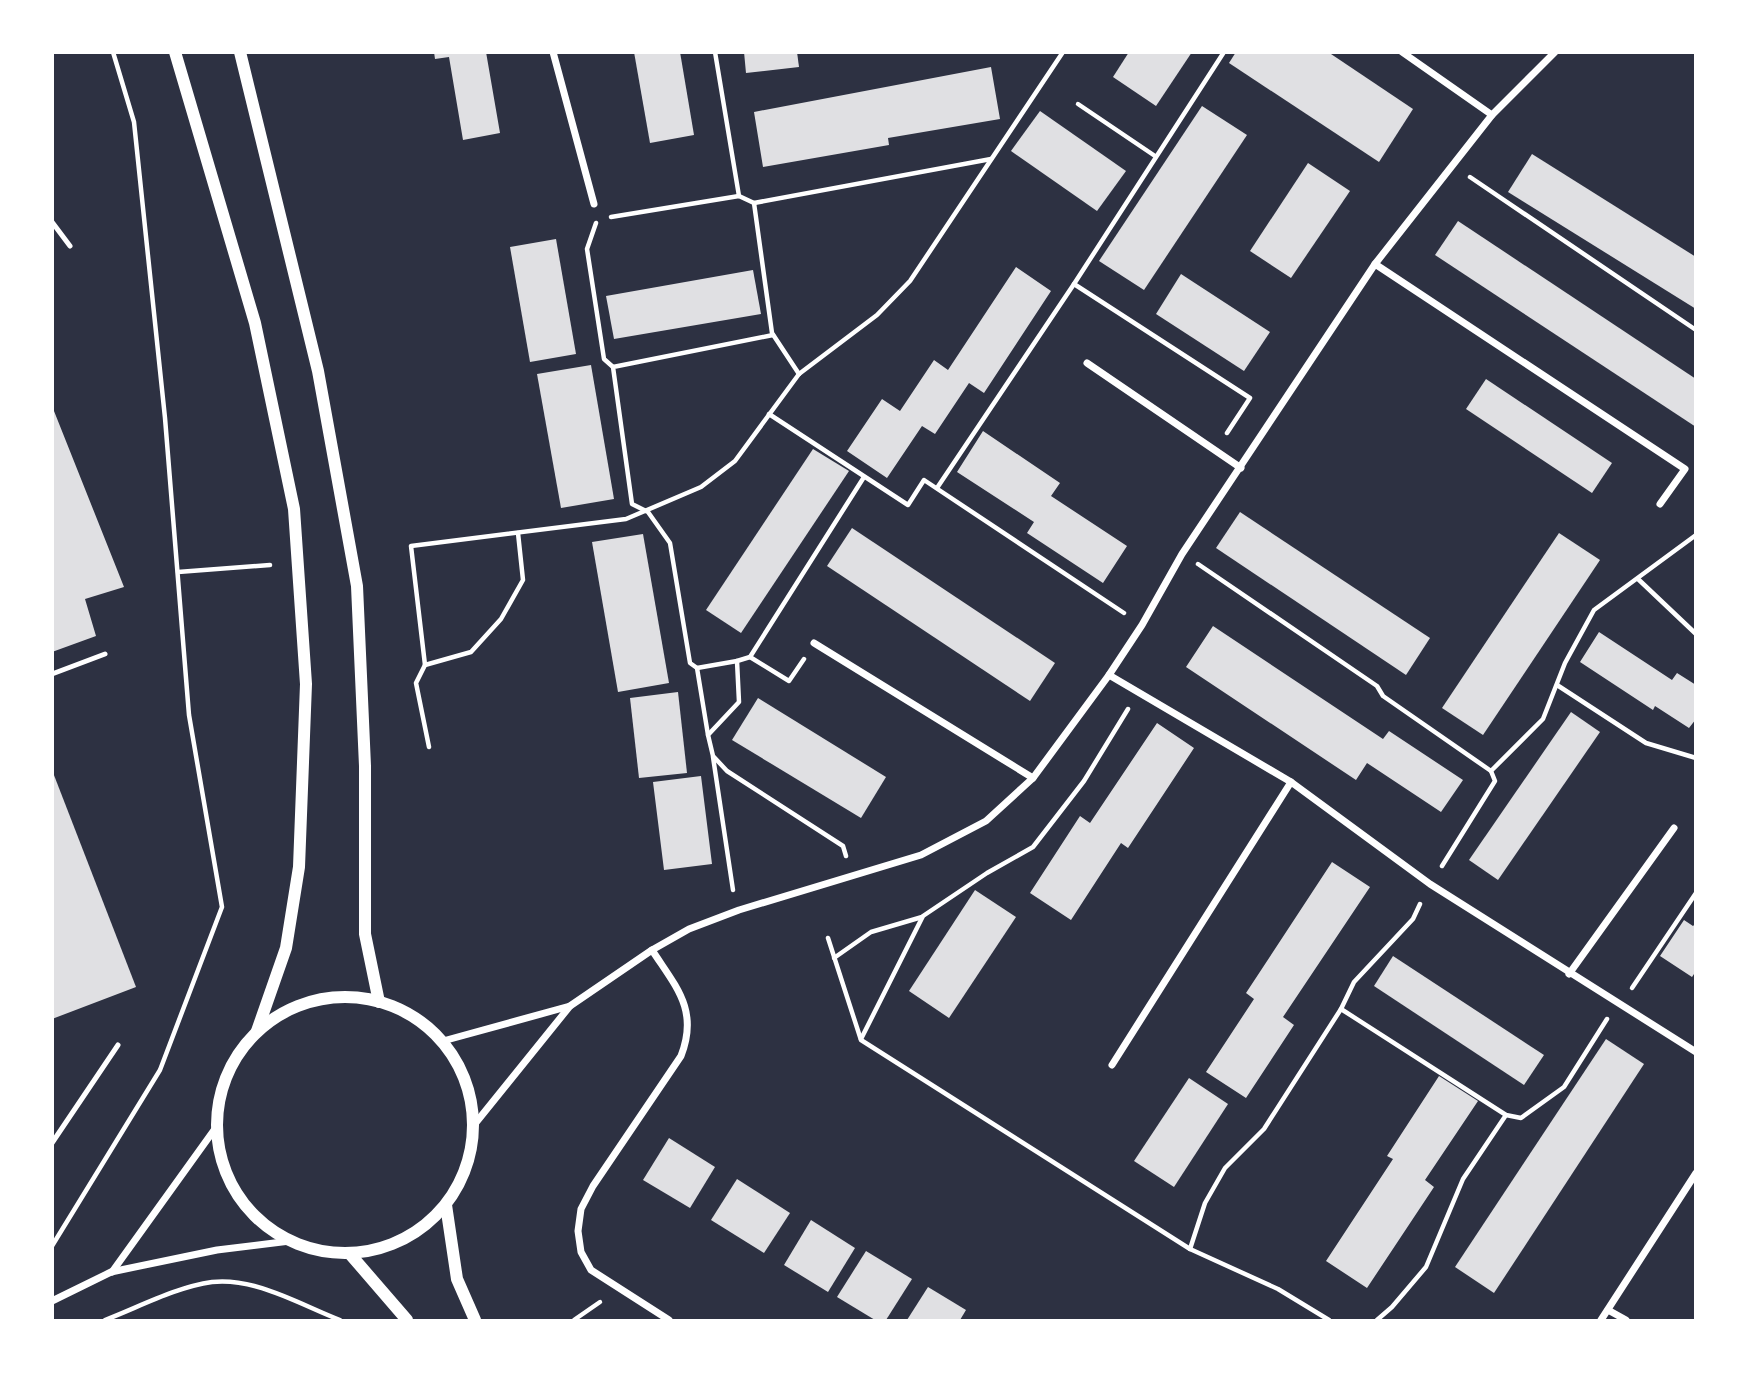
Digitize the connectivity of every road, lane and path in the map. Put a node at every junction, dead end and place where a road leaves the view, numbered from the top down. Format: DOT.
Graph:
graph roads {
  1 [pos="113,52"];
  2 [pos="175,52"];
  3 [pos="240,52"];
  4 [pos="553,52"];
  5 [pos="715,52"];
  6 [pos="1063,52"];
  7 [pos="1224,52"];
  8 [pos="1402,52"];
  9 [pos="1555,52"];
  10 [pos="1078,104"];
  11 [pos="1492,115"];
  12 [pos="1155,156"];
  13 [pos="992,159"];
  14 [pos="1453,165"];
  15 [pos="739,196"];
  16 [pos="754,203"];
  17 [pos="594,204"];
  18 [pos="52,222"];
  19 [pos="69,246"];
  20 [pos="1375,264"];
  21 [pos="1074,284"];
  22 [pos="1696,330"];
  23 [pos="773,335"];
  24 [pos="1087,363"];
  25 [pos="613,367"];
  26 [pos="799,374"];
  27 [pos="769,414"];
  28 [pos="1214,451"];
  29 [pos="1241,468"];
  30 [pos="863,477"];
  31 [pos="937,488"];
  32 [pos="1660,504"];
  33 [pos="648,512"];
  34 [pos="518,533"];
  35 [pos="1182,554"];
  36 [pos="270,565"];
  37 [pos="178,572"];
  38 [pos="1638,579"];
  39 [pos="1142,625"];
  40 [pos="1696,634"];
  41 [pos="814,643"];
  42 [pos="106,653"];
  43 [pos="750,657"];
  44 [pos="737,661"];
  45 [pos="425,665"];
  46 [pos="697,668"];
  47 [pos="52,674"];
  48 [pos="1108,675"];
  49 [pos="1557,685"];
  50 [pos="1138,692"];
  51 [pos="708,735"];
  52 [pos="429,747"];
  53 [pos="713,756"];
  54 [pos="1696,758"];
  55 [pos="1491,771"];
  56 [pos="1033,778"];
  57 [pos="1291,782"];
  58 [pos="1675,828"];
  59 [pos="852,876"];
  60 [pos="1696,893"];
  61 [pos="739,909"];
  62 [pos="923,916"];
  63 [pos="828,938"];
  64 [pos="652,950"];
  65 [pos="834,958"];
  66 [pos="1569,974"];
  67 [pos="379,1002"];
  68 [pos="1622,1004"];
  69 [pos="570,1006"];
  70 [pos="1341,1009"];
  71 [pos="257,1031"];
  72 [pos="861,1040"];
  73 [pos="443,1041"];
  74 [pos="118,1045"];
  75 [pos="1696,1052"];
  76 [pos="1112,1065"];
  77 [pos="1506,1115"];
  78 [pos="474,1125"];
  79 [pos="217,1126"];
  80 [pos="52,1143"];
  81 [pos="1696,1173"];
  82 [pos="446,1205"];
  83 [pos="290,1241"];
  84 [pos="52,1247"];
  85 [pos="350,1254"];
  86 [pos="111,1272"];
  87 [pos="617,1289"];
  88 [pos="52,1301"];
  89 [pos="1608,1310"];
  90 [pos="105,1321"];
  91 [pos="340,1321"];
  92 [pos="407,1321"];
  93 [pos="475,1321"];
  94 [pos="574,1321"];
  95 [pos="669,1321"];
  96 [pos="1329,1321"];
  97 [pos="1377,1321"];
  98 [pos="1601,1321"];
  99 [pos="1626,1321"];
  1 -- 37 [label="path"];
  2 -- 71 [label="street"];
  3 -- 67 [label="street"];
  4 -- 17 [label="street"];
  5 -- 15 [label="path"];
  6 -- 13 [label="path"];
  7 -- 12 [label="path"];
  8 -- 11 [label="street"];
  9 -- 11 [label="street"];
  10 -- 12 [label="path"];
  11 -- 14 [label="street"];
  12 -- 21 [label="path"];
  13 -- 16 [label="path"];
  13 -- 26 [label="path"];
  14 -- 20 [label="street"];
  14 -- 22 [label="path"];
  15 -- 16 [label="path"];
  15 -- 25 [label="path"];
  16 -- 23 [label="path"];
  18 -- 19 [label="lane"];
  20 -- 29 [label="street"];
  20 -- 32 [label="street"];
  21 -- 28 [label="path"];
  21 -- 31 [label="path"];
  23 -- 25 [label="path"];
  23 -- 26 [label="path"];
  24 -- 28 [label="street"];
  25 -- 33 [label="path"];
  26 -- 27 [label="path"];
  27 -- 30 [label="path"];
  27 -- 33 [label="path"];
  28 -- 29 [label="street"];
  29 -- 35 [label="street"];
  30 -- 31 [label="path"];
  30 -- 43 [label="path"];
  31 -- 39 [label="path"];
  33 -- 34 [label="path"];
  33 -- 46 [label="path"];
  34 -- 45 [label="path"];
  34 -- 45 [label="path"];
  35 -- 39 [label="street"];
  35 -- 55 [label="path"];
  36 -- 37 [label="path"];
  37 -- 84 [label="path"];
  38 -- 40 [label="path"];
  39 -- 48 [label="street"];
  41 -- 43 [label="path"];
  41 -- 56 [label="street"];
  42 -- 47 [label="lane"];
  43 -- 44 [label="path"];
  44 -- 46 [label="path"];
  44 -- 51 [label="path"];
  45 -- 52 [label="path"];
  46 -- 51 [label="path"];
  48 -- 50 [label="street"];
  48 -- 56 [label="street"];
  49 -- 54 [label="path"];
  50 -- 57 [label="street"];
  50 -- 62 [label="path"];
  51 -- 53 [label="path"];
  53 -- 59 [label="path"];
  53 -- 61 [label="path"];
  56 -- 59 [label="street"];
  57 -- 66 [label="street"];
  57 -- 76 [label="street"];
  58 -- 66 [label="street"];
  59 -- 61 [label="street"];
  60 -- 68 [label="path"];
  61 -- 64 [label="street"];
  62 -- 65 [label="path"];
  62 -- 72 [label="path"];
  63 -- 65 [label="path"];
  64 -- 69 [label="street"];
  64 -- 87 [label="street"];
  65 -- 72 [label="path"];
  66 -- 68 [label="street"];
  67 -- 71 [label="street"];
  67 -- 73 [label="street"];
  68 -- 75 [label="street"];
  68 -- 77 [label="path"];
  69 -- 73 [label="street"];
  69 -- 78 [label="street"];
  70 -- 77 [label="path"];
  71 -- 79 [label="street"];
  72 -- 96 [label="path"];
  73 -- 78 [label="street"];
  74 -- 80 [label="lane"];
  77 -- 97 [label="path"];
  78 -- 82 [label="street"];
  79 -- 83 [label="street"];
  79 -- 86 [label="street"];
  81 -- 89 [label="street"];
  82 -- 85 [label="street"];
  82 -- 93 [label="street"];
  83 -- 85 [label="street"];
  83 -- 86 [label="street"];
  85 -- 92 [label="street"];
  86 -- 88 [label="street"];
  87 -- 94 [label="path"];
  87 -- 95 [label="street"];
  89 -- 98 [label="street"];
  89 -- 99 [label="street"];
  90 -- 91 [label="path"];
}
